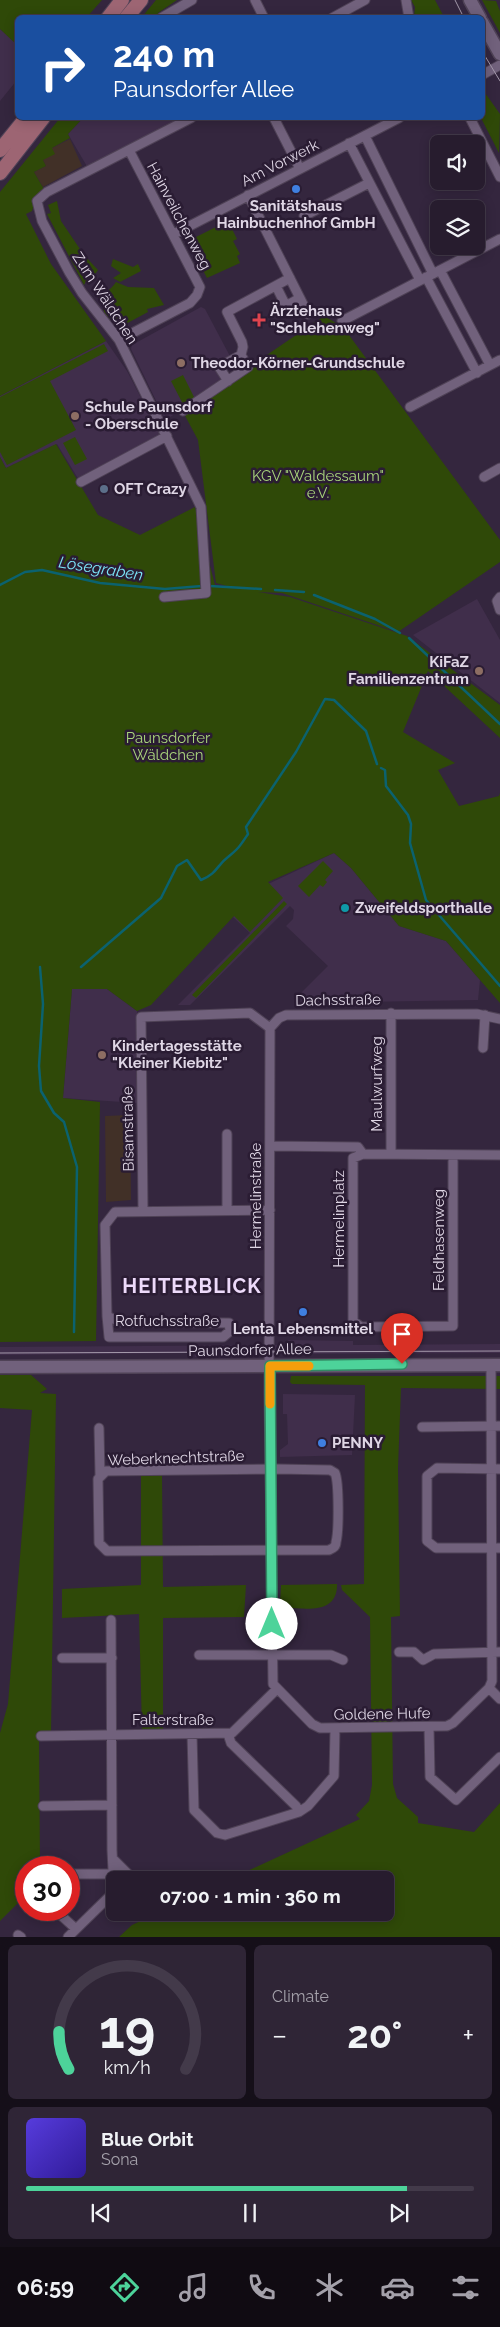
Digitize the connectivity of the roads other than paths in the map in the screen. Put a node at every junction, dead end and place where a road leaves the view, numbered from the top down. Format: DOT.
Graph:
graph roads {
  1 [pos="122,0"];
  2 [pos="141,0"];
  3 [pos="192,0"];
  4 [pos="254,0"];
  5 [pos="365,0"];
  6 [pos="406,0"];
  7 [pos="470,0"];
  8 [pos="110,15"];
  9 [pos="128,15"];
  10 [pos="167,15"];
  11 [pos="262,15"];
  12 [pos="338,15"];
  13 [pos="409,15"];
  14 [pos="478,15"];
  15 [pos="485,27"];
  16 [pos="500,54"];
  17 [pos="500,65"];
  18 [pos="485,72"];
  19 [pos="24,120"];
  20 [pos="41,120"];
  21 [pos="187,120"];
  22 [pos="275,120"];
  23 [pos="396,120"];
  24 [pos="471,120"];
  25 [pos="364,136"];
  26 [pos="349,143"];
  27 [pos="0,150"];
  28 [pos="128,150"];
  29 [pos="300,169"];
  30 [pos="0,173"];
  31 [pos="500,177"];
  32 [pos="369,182"];
  33 [pos="248,195"];
  34 [pos="304,216"];
  35 [pos="174,234"];
  36 [pos="500,239"];
  37 [pos="430,275"];
  38 [pos="290,278"];
  39 [pos="276,286"];
  40 [pos="300,298"];
  41 [pos="308,314"];
  42 [pos="342,321"];
  43 [pos="119,340"];
  44 [pos="241,355"];
  45 [pos="500,360"];
  46 [pos="490,365"];
  47 [pos="476,372"];
  48 [pos="228,381"];
  49 [pos="410,407"];
  50 [pos="183,411"];
  51 [pos="167,436"];
  52 [pos="500,468"];
  53 [pos="484,477"];
  54 [pos="81,482"];
  55 [pos="500,597"];
  56 [pos="164,598"];
  57 [pos="500,610"];
  58 [pos="391,1013"];
  59 [pos="485,1015"];
  60 [pos="500,1019"];
  61 [pos="270,1028"];
  62 [pos="483,1048"];
  63 [pos="227,1134"];
  64 [pos="270,1146"];
  65 [pos="362,1154"];
  66 [pos="391,1154"];
  67 [pos="452,1155"];
  68 [pos="500,1155"];
  69 [pos="143,1210"];
  70 [pos="227,1210"];
  71 [pos="270,1210"];
  72 [pos="107,1316"];
  73 [pos="453,1326"];
  74 [pos="495,1365"];
  75 [pos="270,1366"];
  76 [pos="0,1367"];
  77 [pos="496,1426"];
  78 [pos="422,1427"];
  79 [pos="99,1428"];
  80 [pos="271,1469"];
  81 [pos="496,1469"];
  82 [pos="100,1475"];
  83 [pos="496,1548"];
  84 [pos="272,1550"];
  85 [pos="111,1620"];
  86 [pos="399,1652"];
  87 [pos="496,1652"];
  88 [pos="271,1654"];
  89 [pos="199,1655"];
  90 [pos="62,1658"];
  91 [pos="112,1658"];
  92 [pos="343,1660"];
  93 [pos="489,1688"];
  94 [pos="277,1689"];
  95 [pos="500,1699"];
  96 [pos="429,1727"];
  97 [pos="335,1729"];
  98 [pos="112,1734"];
  99 [pos="192,1734"];
  100 [pos="228,1734"];
  101 [pos="41,1736"];
  102 [pos="500,1757"];
  103 [pos="112,1805"];
  104 [pos="43,1806"];
  105 [pos="299,1812"];
  106 [pos="113,1858"];
  107 [pos="113,1871"];
  108 [pos="125,1871"];
  109 [pos="80,1874"];
  110 [pos="106,1874"];
  111 [pos="106,1899"];
  112 [pos="67,1921"];
  113 [pos="76,1929"];
  114 [pos="68,1937"];
  1 -- 8 [label="main road"];
  2 -- 9 [label="main road"];
  3 -- 10 [label="street"];
  4 -- 11 [label="street"];
  5 -- 12 [label="street"];
  6 -- 13 [label="street"];
  7 -- 14 [label="main road"];
  15 -- 16 [label="main road"];
  17 -- 18 [label="street"];
  19 -- 27 [label="main road"];
  20 -- 30 [label="main road"];
  21 -- 28 [label="street"];
  22 -- 29 [label="street"];
  23 -- 25 [label="street, Am Vorwerk"];
  24 -- 31 [label="street"];
  25 -- 26 [label="street, Am Vorwerk"];
  25 -- 37 [label="street"];
  26 -- 29 [label="street, Am Vorwerk"];
  26 -- 32 [label="street"];
  28 -- 35 [label="street, Hainveilchenweg"];
  28 -- 43 [label="street, Zum Wäldchen"];
  29 -- 33 [label="street, Am Vorwerk"];
  32 -- 34 [label="street"];
  32 -- 37 [label="street"];
  33 -- 35 [label="street, Am Vorwerk"];
  33 -- 38 [label="street"];
  35 -- 43 [label="street, Hainveilchenweg"];
  36 -- 37 [label="street"];
  37 -- 42 [label="street"];
  37 -- 46 [label="street"];
  37 -- 47 [label="street"];
  38 -- 39 [label="street"];
  38 -- 40 [label="street"];
  39 -- 40 [label="street"];
  39 -- 44 [label="street"];
  40 -- 41 [label="street"];
  43 -- 51 [label="street, Zum Wäldchen"];
  44 -- 48 [label="street"];
  44 -- 48 [label="street"];
  45 -- 46 [label="street"];
  46 -- 47 [label="street"];
  47 -- 49 [label="street"];
  48 -- 50 [label="street"];
  51 -- 54 [label="street"];
  51 -- 56 [label="street, Zum Wäldchen"];
  52 -- 53 [label="street"];
  55 -- 57 [label="street"];
  58 -- 59 [label="street, Dachsstraße"];
  58 -- 61 [label="street, Dachsstraße"];
  58 -- 66 [label="street, Maulwurfweg"];
  59 -- 60 [label="street, Dachsstraße"];
  59 -- 62 [label="street"];
  61 -- 64 [label="street, Hermelinstraße"];
  61 -- 69 [label="street, Bisamstraße"];
  63 -- 70 [label="street"];
  64 -- 65 [label="street, Hermelinplatz"];
  64 -- 71 [label="street, Hermelinstraße"];
  65 -- 66 [label="street"];
  65 -- 73 [label="street, Hermelinplatz"];
  66 -- 67 [label="street"];
  67 -- 68 [label="street"];
  67 -- 73 [label="street, Feldhasenweg"];
  69 -- 70 [label="street, Rotfuchsstraße"];
  69 -- 72 [label="street, Rotfuchsstraße"];
  70 -- 71 [label="street, Rotfuchsstraße"];
  71 -- 75 [label="street, Hermelinstraße"];
  72 -- 72 [label="street, Rotfuchsstraße"];
  74 -- 75 [label="main road, Paunsdorfer Allee"];
  74 -- 77 [label="street"];
  75 -- 76 [label="main road, Paunsdorfer Allee"];
  75 -- 80 [label="street"];
  77 -- 78 [label="street"];
  77 -- 81 [label="street"];
  79 -- 82 [label="street"];
  80 -- 82 [label="street, Weberknechtstraße"];
  80 -- 84 [label="street"];
  80 -- 84 [label="street, Weberknechtstraße"];
  81 -- 83 [label="street"];
  81 -- 83 [label="street"];
  82 -- 84 [label="street, Weberknechtstraße"];
  83 -- 87 [label="street"];
  84 -- 88 [label="street"];
  85 -- 91 [label="street, Falterstraße"];
  86 -- 87 [label="street"];
  87 -- 93 [label="street"];
  88 -- 89 [label="street"];
  88 -- 92 [label="street"];
  88 -- 94 [label="street"];
  90 -- 91 [label="street"];
  91 -- 98 [label="street, Falterstraße"];
  93 -- 95 [label="street"];
  93 -- 96 [label="street, Goldene Hufe"];
  94 -- 97 [label="street, Goldene Hufe"];
  94 -- 100 [label="street, Falterstraße"];
  96 -- 97 [label="street, Goldene Hufe"];
  96 -- 102 [label="street"];
  97 -- 105 [label="street"];
  98 -- 99 [label="street, Falterstraße"];
  98 -- 101 [label="street, Falterstraße"];
  98 -- 103 [label="street, Falterstraße"];
  99 -- 100 [label="street, Falterstraße"];
  99 -- 105 [label="street"];
  100 -- 105 [label="street"];
  103 -- 104 [label="street"];
  103 -- 106 [label="street, Falterstraße"];
  106 -- 107 [label="street, Falterstraße"];
  106 -- 108 [label="street"];
  109 -- 110 [label="street"];
  111 -- 113 [label="street"];
  112 -- 113 [label="street"];
  113 -- 114 [label="street"];
}
